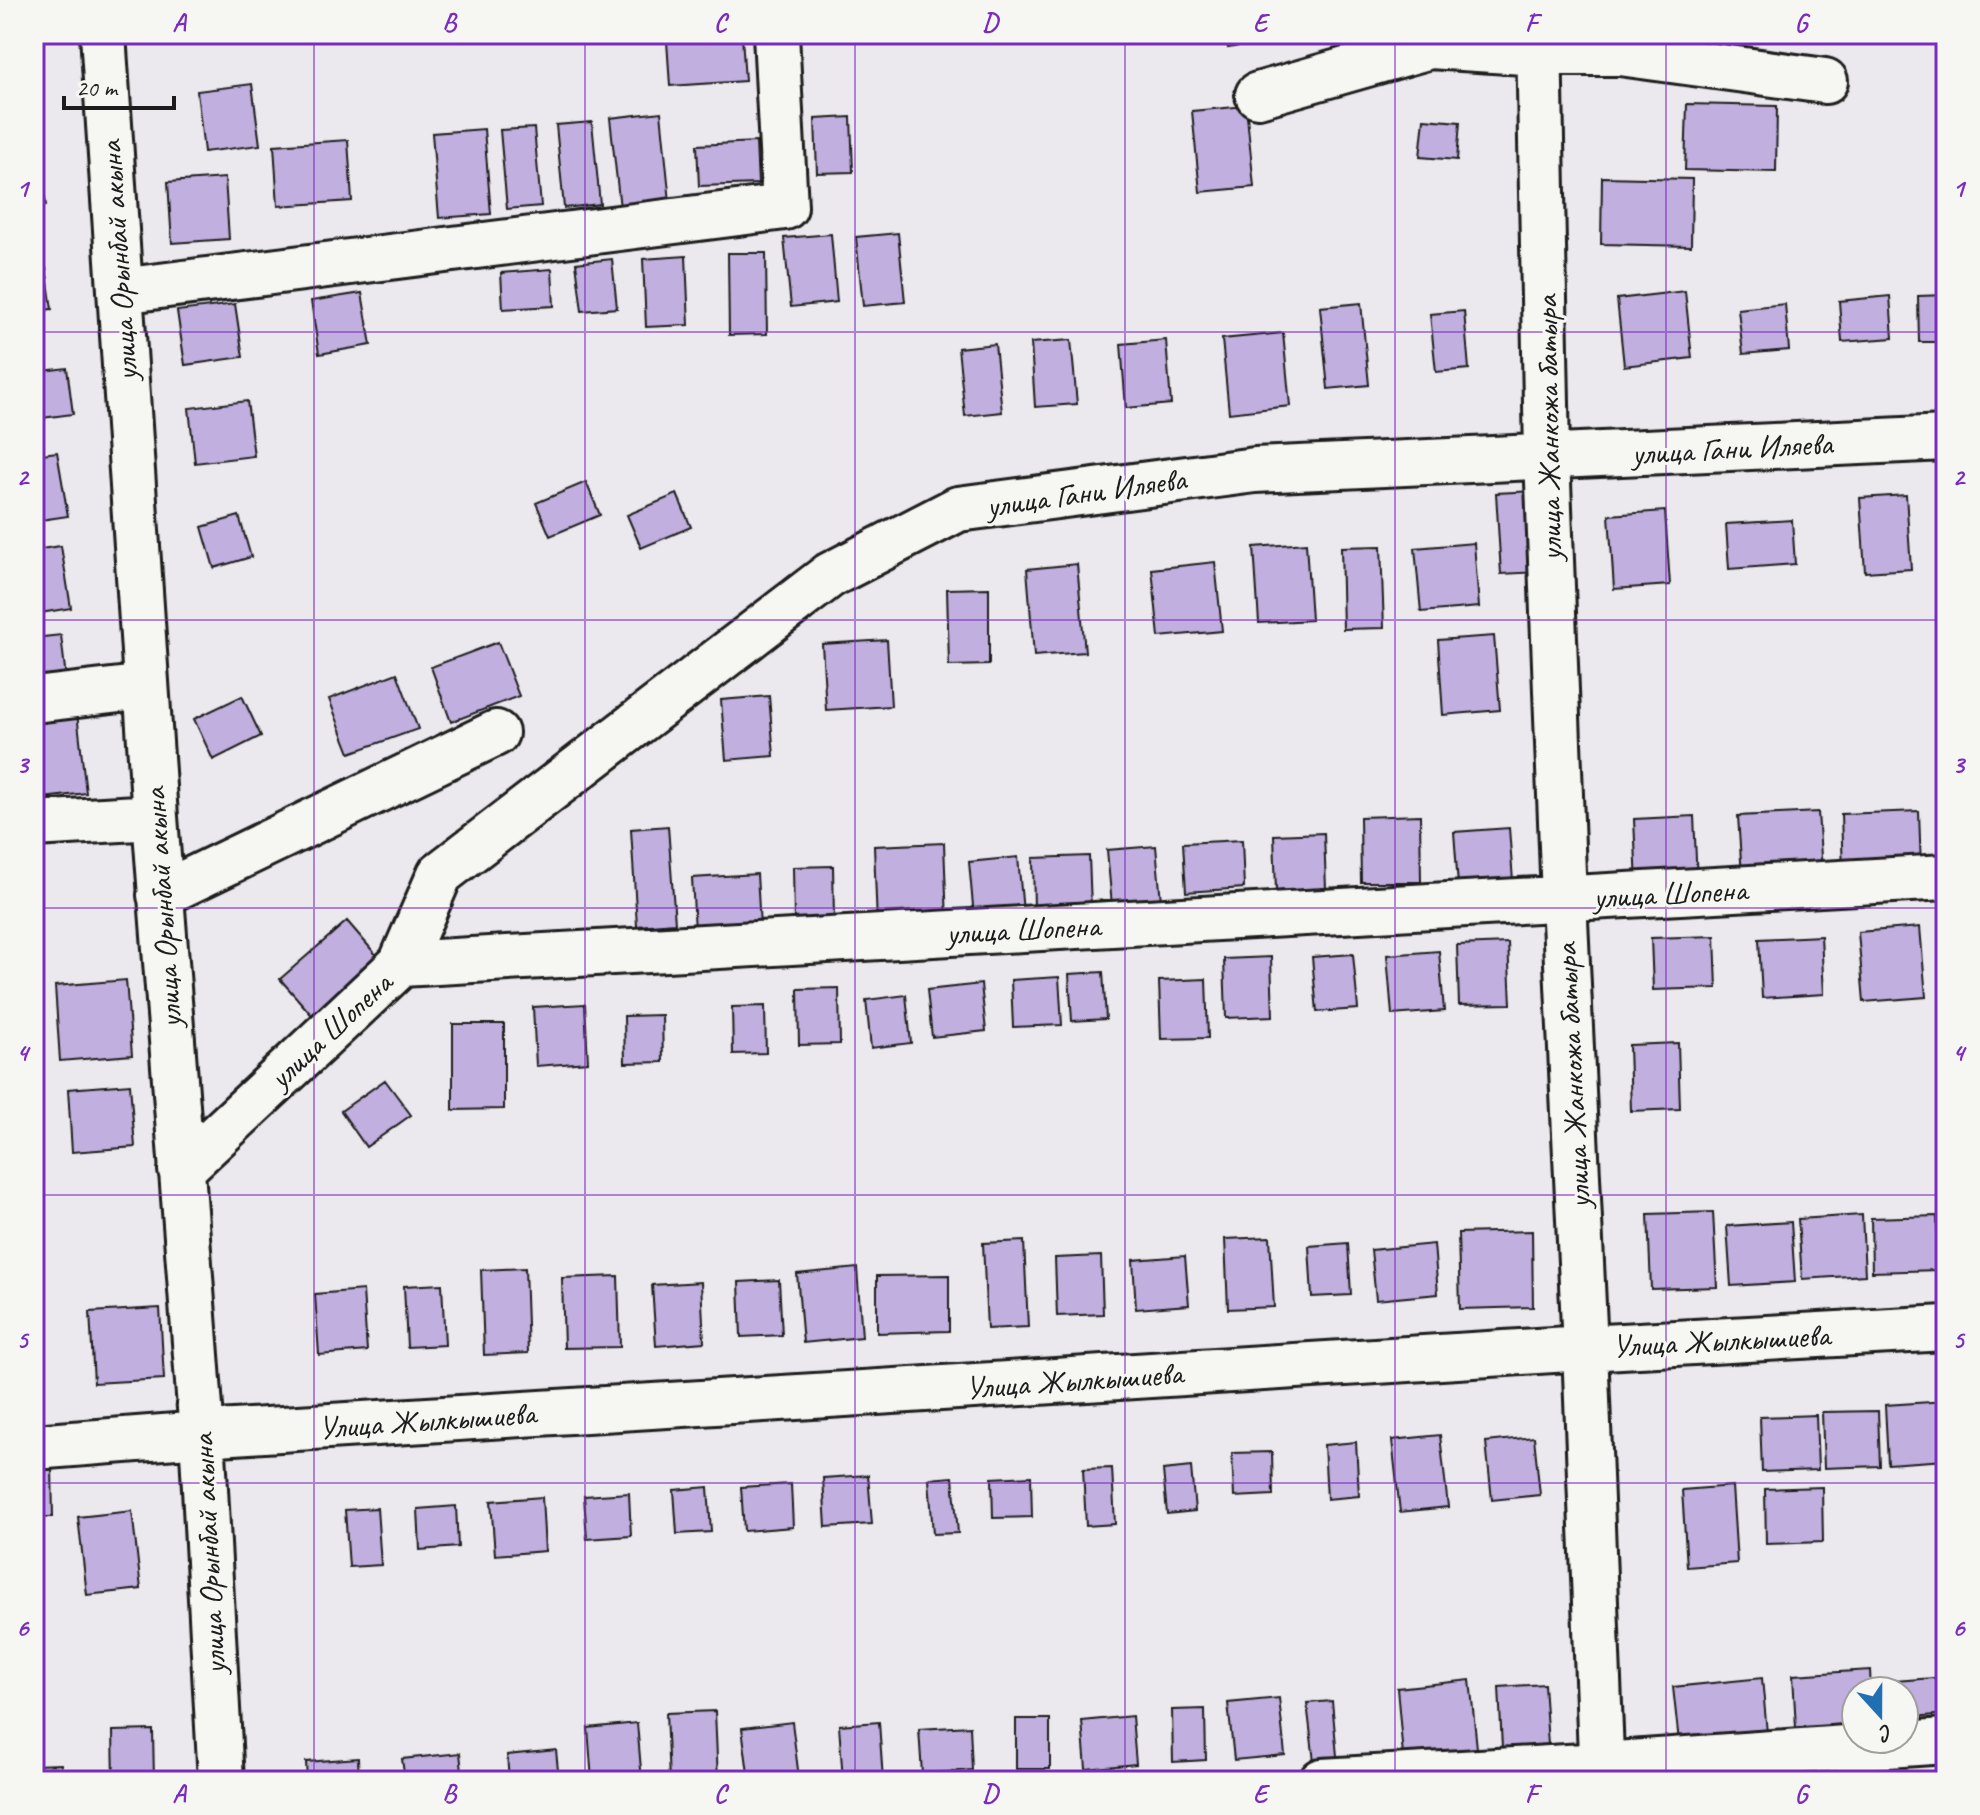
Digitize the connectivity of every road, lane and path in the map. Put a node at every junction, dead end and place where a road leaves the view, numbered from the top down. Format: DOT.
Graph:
graph roads {
  1 [pos="103,34"];
  2 [pos="776,34"];
  3 [pos="1540,44"];
  4 [pos="1825,81"];
  5 [pos="1258,95"];
  6 [pos="120,291"];
  7 [pos="1946,438"];
  8 [pos="1547,456"];
  9 [pos="146,687"];
  10 [pos="34,700"];
  11 [pos="496,733"];
  12 [pos="155,817"];
  13 [pos="34,824"];
  14 [pos="1946,877"];
  15 [pos="160,895"];
  16 [pos="1564,899"];
  17 [pos="401,964"];
  18 [pos="181,1170"];
  19 [pos="1946,1328"];
  20 [pos="1585,1348"];
  21 [pos="202,1434"];
  22 [pos="34,1447"];
  23 [pos="1946,1741"];
  24 [pos="1602,1773"];
  25 [pos="221,1781"];
  26 [pos="1322,1781"];
  1 -- 6 [label="street, улица Орынбай акына"];
  2 -- 6 [label="street"];
  3 -- 4 [label="street"];
  3 -- 5 [label="street"];
  3 -- 8 [label="street, улица Жанкожа батыра"];
  6 -- 9 [label="street, улица Орынбай акына"];
  7 -- 8 [label="street, улица Гани Иляева"];
  8 -- 16 [label="street, улица Жанкожа батыра"];
  8 -- 17 [label="street, улица Гани Иляева"];
  9 -- 10 [label="street"];
  9 -- 12 [label="street, улица Орынбай акына"];
  11 -- 15 [label="street"];
  12 -- 13 [label="street"];
  12 -- 15 [label="street, улица Орынбай акына"];
  14 -- 16 [label="street, улица Шопена"];
  15 -- 18 [label="street, улица Орынбай акына"];
  16 -- 17 [label="street, улица Шопена"];
  16 -- 20 [label="street, улица Жанкожа батыра"];
  17 -- 18 [label="street, улица Шопена"];
  18 -- 21 [label="street, улица Орынбай акына"];
  19 -- 20 [label="street, Улица Жылкышиева"];
  20 -- 21 [label="street, Улица Жылкышиева"];
  20 -- 24 [label="street, улица Жанкожа батыра"];
  21 -- 22 [label="street, Улица Жылкышиева"];
  21 -- 25 [label="street, улица Орынбай акына"];
  23 -- 24 [label="street"];
  24 -- 26 [label="street"];
}
